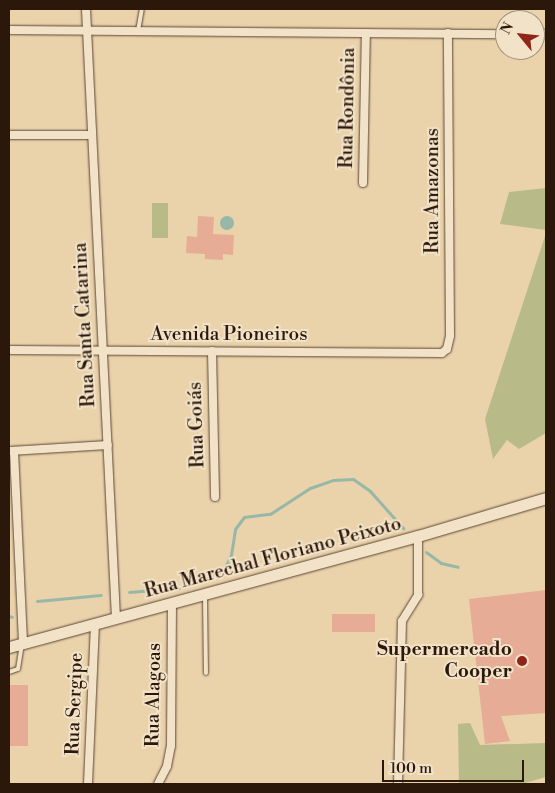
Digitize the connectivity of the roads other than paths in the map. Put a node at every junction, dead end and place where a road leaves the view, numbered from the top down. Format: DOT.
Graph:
graph roads {
  1 [pos="86,9"];
  2 [pos="142,9"];
  3 [pos="9,30"];
  4 [pos="87,31"];
  5 [pos="138,31"];
  6 [pos="366,33"];
  7 [pos="448,34"];
  8 [pos="495,34"];
  9 [pos="9,134"];
  10 [pos="92,135"];
  11 [pos="363,183"];
  12 [pos="447,349"];
  13 [pos="9,350"];
  14 [pos="103,350"];
  15 [pos="212,351"];
  16 [pos="108,445"];
  17 [pos="11,451"];
  18 [pos="216,497"];
  19 [pos="546,498"];
  20 [pos="418,536"];
  21 [pos="9,541"];
  22 [pos="18,541"];
  23 [pos="205,595"];
  24 [pos="172,604"];
  25 [pos="116,619"];
  26 [pos="95,625"];
  27 [pos="23,644"];
  28 [pos="9,647"];
  29 [pos="9,672"];
  30 [pos="206,673"];
  31 [pos="88,784"];
  32 [pos="158,784"];
  33 [pos="398,784"];
  1 -- 4 [label="street, Rua Santa Catarina"];
  2 -- 5 [label="lane"];
  3 -- 4 [label="street"];
  4 -- 5 [label="street"];
  4 -- 10 [label="street, Rua Santa Catarina"];
  5 -- 6 [label="street"];
  6 -- 7 [label="street"];
  6 -- 11 [label="street, Rua Rondônia"];
  7 -- 8 [label="street"];
  7 -- 12 [label="street, Rua Amazonas"];
  9 -- 10 [label="street"];
  10 -- 14 [label="street, Rua Santa Catarina"];
  12 -- 15 [label="street, Avenida Pioneiros"];
  13 -- 14 [label="street, Avenida Pioneiros"];
  14 -- 15 [label="street, Avenida Pioneiros"];
  14 -- 16 [label="street, Rua Santa Catarina"];
  15 -- 18 [label="street, Rua Goiás"];
  16 -- 17 [label="street"];
  16 -- 25 [label="street, Rua Santa Catarina"];
  17 -- 22 [label="street"];
  19 -- 20 [label="main road, Rua Marechal Floriano Peixoto"];
  20 -- 23 [label="main road, Rua Marechal Floriano Peixoto"];
  20 -- 33 [label="street"];
  21 -- 22 [label="street"];
  22 -- 27 [label="street"];
  23 -- 24 [label="main road, Rua Marechal Floriano Peixoto"];
  23 -- 30 [label="lane"];
  24 -- 25 [label="main road, Rua Marechal Floriano Peixoto"];
  24 -- 32 [label="street, Rua Alagoas"];
  25 -- 26 [label="main road, Rua Marechal Floriano Peixoto"];
  26 -- 27 [label="main road, Rua Marechal Floriano Peixoto"];
  26 -- 31 [label="street, Rua Sergipe"];
  27 -- 28 [label="main road, Rua Marechal Floriano Peixoto"];
  27 -- 29 [label="lane"];
}
